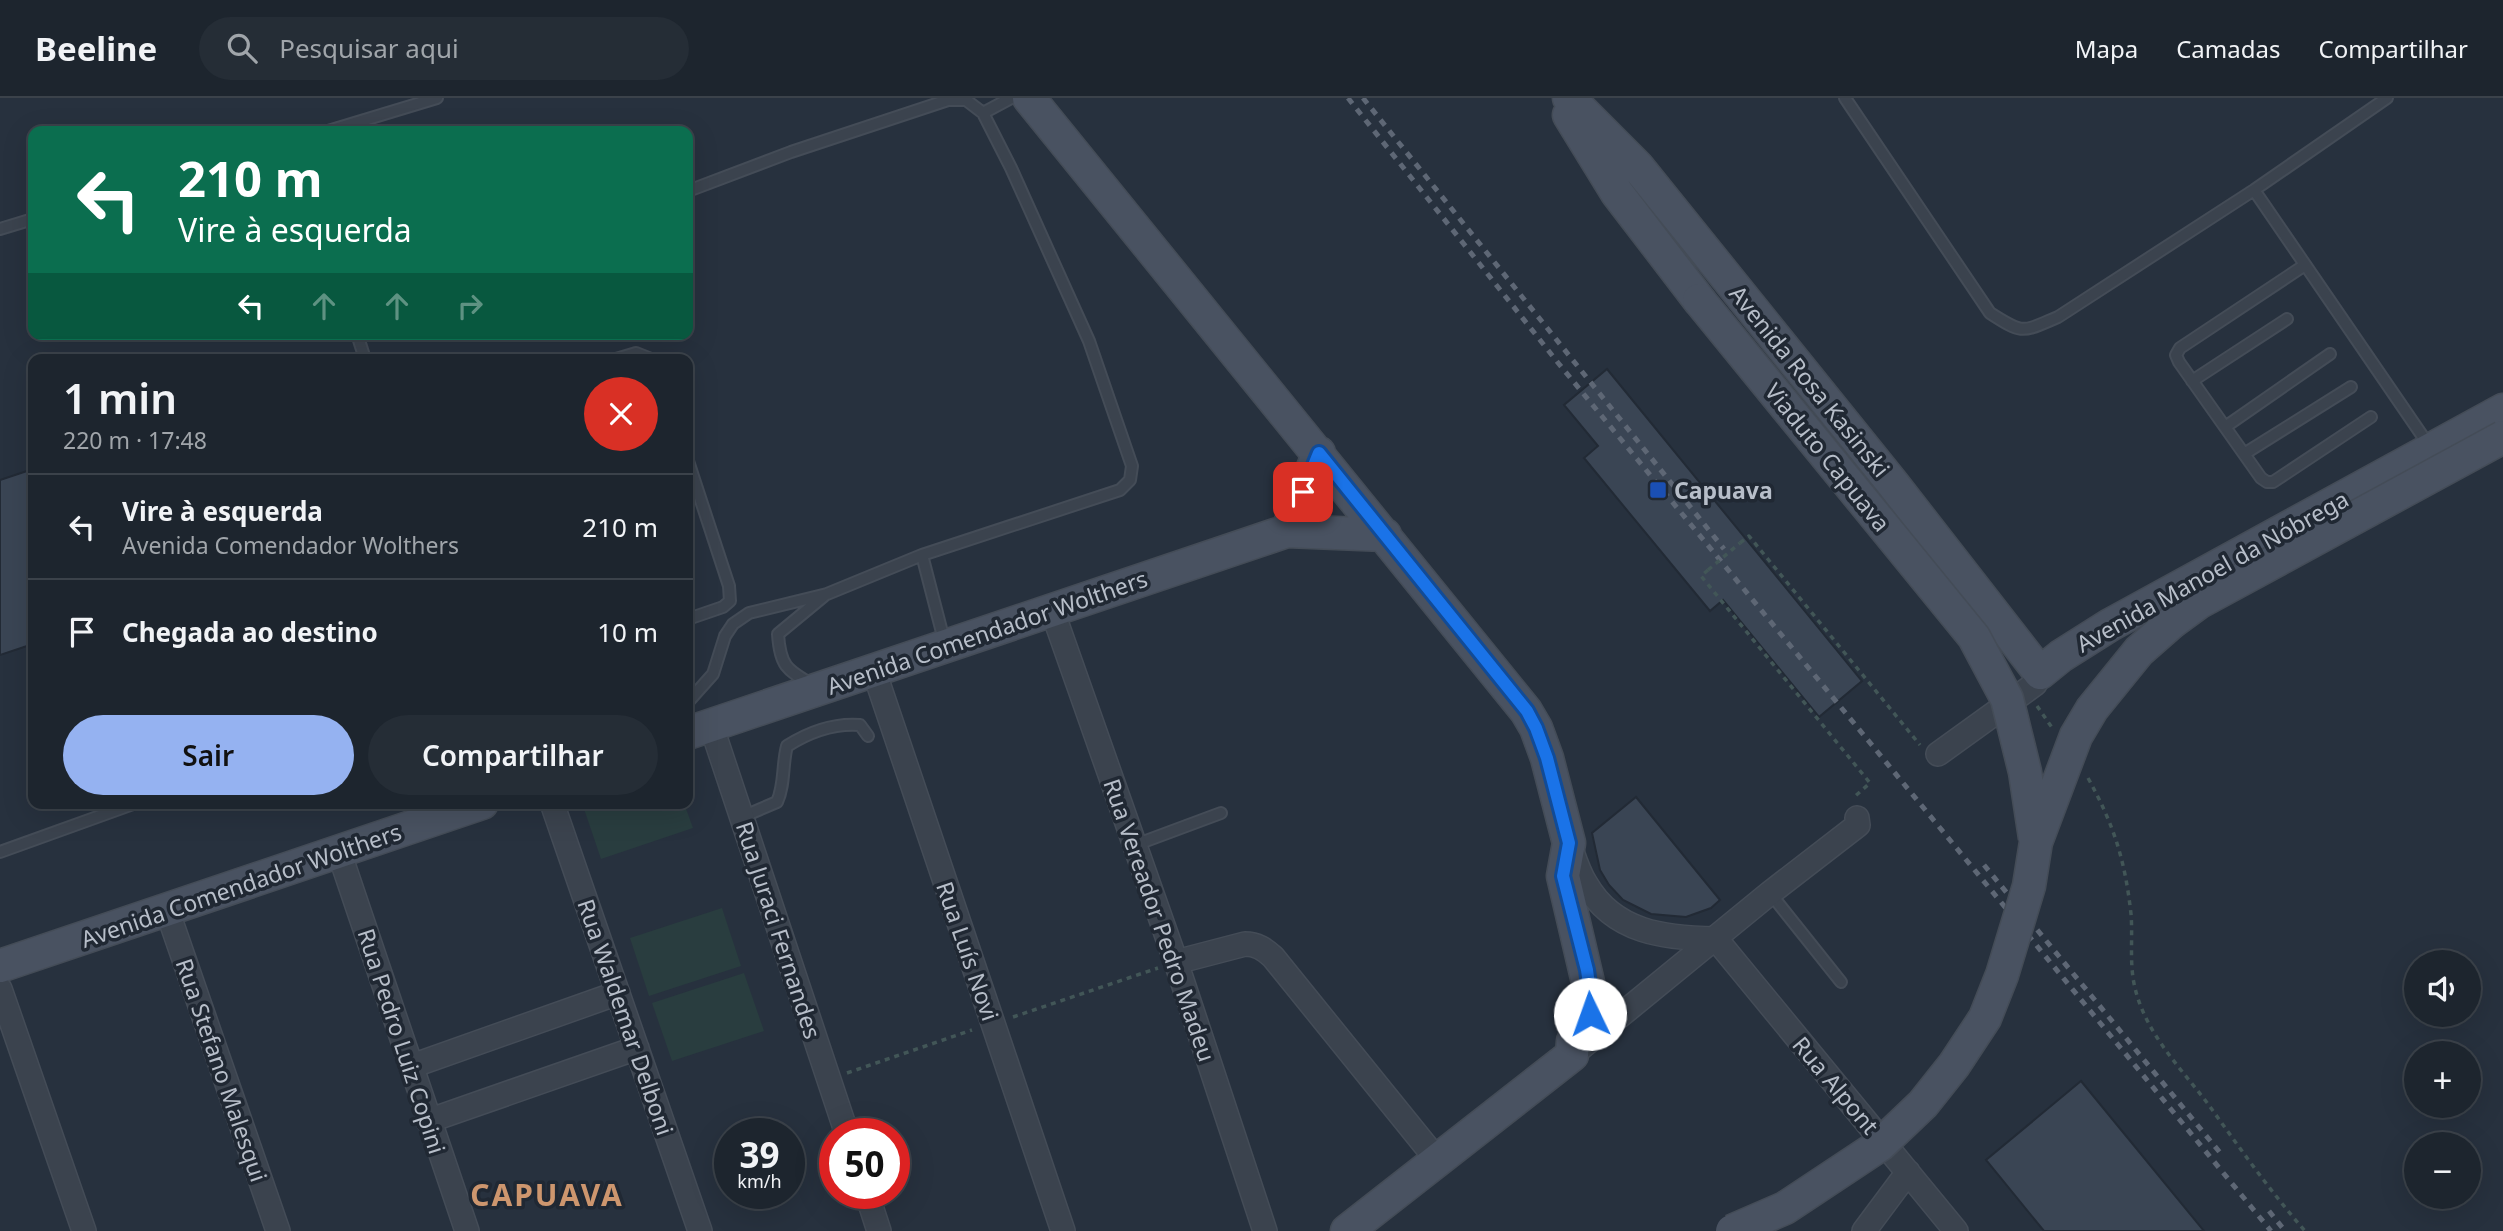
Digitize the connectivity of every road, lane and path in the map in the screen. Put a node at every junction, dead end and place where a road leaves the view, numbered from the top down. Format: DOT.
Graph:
graph roads {
  1 [pos="437,98"];
  2 [pos="1011,98"];
  3 [pos="1029,98"];
  4 [pos="1559,98"];
  5 [pos="1569,98"];
  6 [pos="1845,98"];
  7 [pos="2386,98"];
  8 [pos="983,113"];
  9 [pos="345,126"];
  10 [pos="693,189"];
  11 [pos="2253,190"];
  12 [pos="28,221"];
  13 [pos="0,229"];
  14 [pos="2305,265"];
  15 [pos="2287,319"];
  16 [pos="2329,354"];
  17 [pos="2192,381"];
  18 [pos="2351,387"];
  19 [pos="2503,410"];
  20 [pos="2371,417"];
  21 [pos="2225,427"];
  22 [pos="2503,437"];
  23 [pos="2431,450"];
  24 [pos="1319,453"];
  25 [pos="2244,454"];
  26 [pos="693,476"];
  27 [pos="1287,531"];
  28 [pos="1385,536"];
  29 [pos="922,555"];
  30 [pos="827,594"];
  31 [pos="1052,610"];
  32 [pos="693,617"];
  33 [pos="946,646"];
  34 [pos="874,671"];
  35 [pos="2033,682"];
  36 [pos="821,688"];
  37 [pos="693,696"];
  38 [pos="700,729"];
  39 [pos="2058,735"];
  40 [pos="868,736"];
  41 [pos="1930,751"];
  42 [pos="2086,776"];
  43 [pos="119,809"];
  44 [pos="464,809"];
  45 [pos="554,809"];
  46 [pos="1852,811"];
  47 [pos="1221,813"];
  48 [pos="742,817"];
  49 [pos="2036,842"];
  50 [pos="1569,843"];
  51 [pos="1135,845"];
  52 [pos="0,852"];
  53 [pos="339,852"];
  54 [pos="1770,894"];
  55 [pos="167,910"];
  56 [pos="1716,939"];
  57 [pos="1176,962"];
  58 [pos="0,966"];
  59 [pos="1841,982"];
  60 [pos="0,989"];
  61 [pos="618,993"];
  62 [pos="637,1048"];
  63 [pos="1572,1055"];
  64 [pos="412,1066"];
  65 [pos="842,1118"];
  66 [pos="428,1121"];
  67 [pos="1438,1161"];
  68 [pos="1908,1172"];
  69 [pos="872,1209"];
  70 [pos="84,1231"];
  71 [pos="278,1231"];
  72 [pos="467,1231"];
  73 [pos="700,1231"];
  74 [pos="879,1231"];
  75 [pos="1063,1231"];
  76 [pos="1265,1231"];
  77 [pos="1347,1231"];
  78 [pos="1732,1231"];
  79 [pos="1864,1231"];
  80 [pos="1956,1231"];
  81 [pos="2305,1231"];
  1 -- 9 [label="lane"];
  2 -- 8 [label="lane"];
  3 -- 24 [label="main road"];
  4 -- 49 [label="main road, Viaduto Capuava, bridge"];
  5 -- 35 [label="main road, Avenida Rosa Kasinski"];
  6 -- 11 [label="lane"];
  7 -- 11 [label="lane"];
  8 -- 10 [label="lane"];
  8 -- 29 [label="lane"];
  11 -- 14 [label="lane"];
  12 -- 13 [label="lane"];
  14 -- 17 [label="lane"];
  14 -- 23 [label="lane"];
  15 -- 17 [label="lane"];
  16 -- 21 [label="lane"];
  17 -- 21 [label="lane"];
  18 -- 25 [label="lane"];
  19 -- 23 [label="main road, Avenida Manoel da Nóbrega"];
  20 -- 25 [label="lane"];
  21 -- 25 [label="lane"];
  22 -- 49 [label="main road, Viaduto Capuava, bridge"];
  23 -- 35 [label="main road, Avenida Manoel da Nóbrega"];
  24 -- 27 [label="main road"];
  24 -- 28 [label="main road"];
  26 -- 32 [label="lane"];
  27 -- 28 [label="main road, Avenida Comendador Wolthers"];
  27 -- 31 [label="main road, Avenida Comendador Wolthers"];
  28 -- 50 [label="main road"];
  29 -- 30 [label="lane"];
  29 -- 33 [label="lane"];
  30 -- 36 [label="lane"];
  30 -- 37 [label="lane"];
  31 -- 33 [label="main road, Avenida Comendador Wolthers"];
  31 -- 51 [label="street, Rua Vereador Pedro Madeu"];
  33 -- 34 [label="main road, Avenida Comendador Wolthers"];
  34 -- 36 [label="main road, Avenida Comendador Wolthers"];
  34 -- 75 [label="street, Rua Luís Novi"];
  35 -- 39 [label="path"];
  35 -- 41 [label="street, Avenida Manoel da Nóbrega"];
  36 -- 38 [label="main road, Avenida Comendador Wolthers"];
  38 -- 48 [label="street, Rua Juraci Fernandes"];
  40 -- 48 [label="lane"];
  41 -- 46 [label="path, bridge"];
  42 -- 81 [label="path"];
  43 -- 52 [label="lane"];
  44 -- 53 [label="main road, Avenida Comendador Wolthers"];
  45 -- 61 [label="street, Rua Waldemar Delboni"];
  46 -- 54 [label="street"];
  47 -- 51 [label="lane"];
  48 -- 65 [label="street, Rua Juraci Fernandes"];
  49 -- 78 [label="main road, Viaduto Capuava, bridge"];
  50 -- 56 [label="street"];
  50 -- 63 [label="main road"];
  51 -- 57 [label="street, Rua Vereador Pedro Madeu"];
  53 -- 55 [label="main road, Avenida Comendador Wolthers"];
  53 -- 64 [label="street, Rua Pedro Luiz Copini"];
  54 -- 56 [label="street"];
  54 -- 59 [label="lane"];
  55 -- 58 [label="main road, Avenida Comendador Wolthers"];
  55 -- 71 [label="street, Rua Stefano Malesqui"];
  56 -- 63 [label="street"];
  56 -- 68 [label="street, Rua Alpont"];
  57 -- 67 [label="street"];
  57 -- 76 [label="street, Rua Vereador Pedro Madeu"];
  60 -- 70 [label="street"];
  61 -- 62 [label="street, Rua Waldemar Delboni"];
  61 -- 64 [label="street"];
  62 -- 66 [label="street"];
  62 -- 73 [label="street, Rua Waldemar Delboni"];
  63 -- 67 [label="main road"];
  64 -- 66 [label="street, Rua Pedro Luiz Copini"];
  66 -- 72 [label="street, Rua Pedro Luiz Copini"];
  67 -- 77 [label="main road"];
  68 -- 79 [label="street"];
  68 -- 80 [label="street, Rua Alpont"];
  69 -- 74 [label="street"];
}
